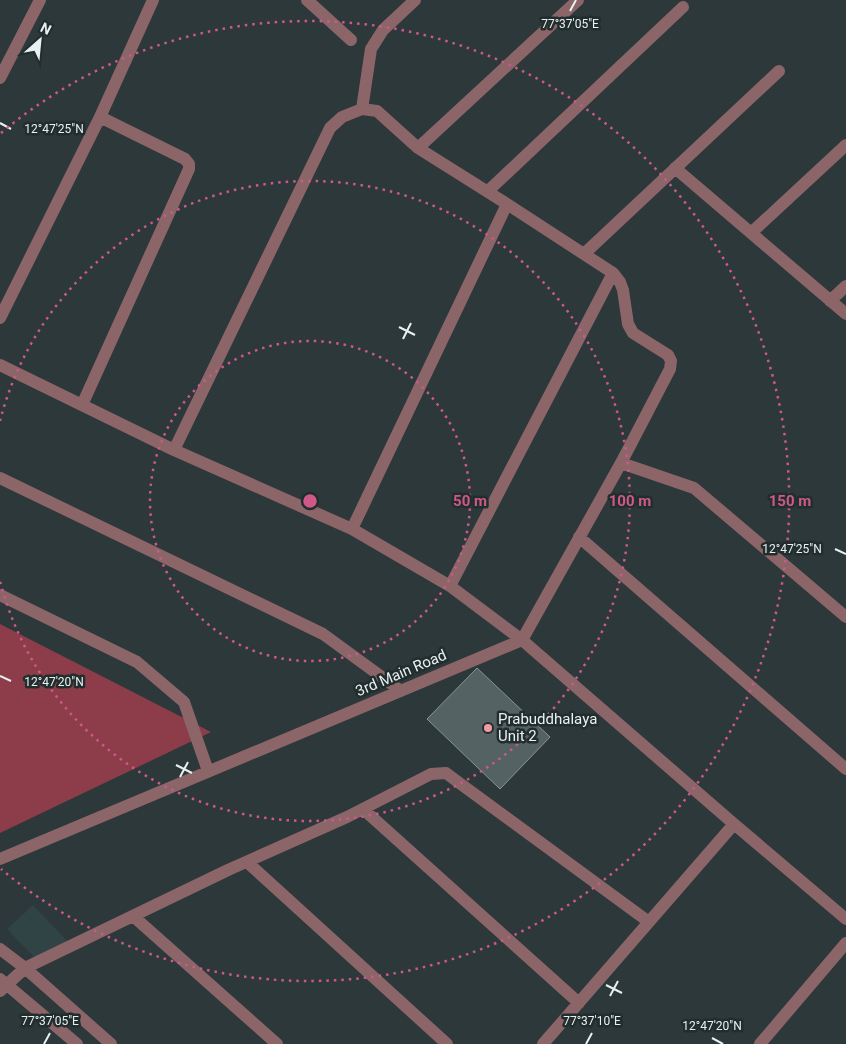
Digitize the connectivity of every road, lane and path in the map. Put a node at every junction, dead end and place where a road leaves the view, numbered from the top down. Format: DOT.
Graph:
graph roads {
  1 [pos="40,0"];
  2 [pos="153,0"];
  3 [pos="307,0"];
  4 [pos="415,0"];
  5 [pos="578,0"];
  6 [pos="683,7"];
  7 [pos="351,40"];
  8 [pos="779,71"];
  9 [pos="0,78"];
  10 [pos="362,109"];
  11 [pos="100,117"];
  12 [pos="846,145"];
  13 [pos="418,148"];
  14 [pos="675,168"];
  15 [pos="488,191"];
  16 [pos="507,204"];
  17 [pos="751,233"];
  18 [pos="584,254"];
  19 [pos="613,273"];
  20 [pos="846,286"];
  21 [pos="830,301"];
  22 [pos="846,314"];
  23 [pos="0,318"];
  24 [pos="0,365"];
  25 [pos="82,405"];
  26 [pos="174,450"];
  27 [pos="620,462"];
  28 [pos="0,478"];
  29 [pos="352,529"];
  30 [pos="580,537"];
  31 [pos="450,586"];
  32 [pos="0,595"];
  33 [pos="846,617"];
  34 [pos="522,640"];
  35 [pos="401,691"];
  36 [pos="846,769"];
  37 [pos="208,771"];
  38 [pos="363,809"];
  39 [pos="734,824"];
  40 [pos="0,858"];
  41 [pos="247,862"];
  42 [pos="132,916"];
  43 [pos="846,920"];
  44 [pos="649,922"];
  45 [pos="846,943"];
  46 [pos="0,950"];
  47 [pos="26,968"];
  48 [pos="2,985"];
  49 [pos="580,1003"];
  50 [pos="77,1044"];
  51 [pos="111,1044"];
  52 [pos="277,1044"];
  53 [pos="447,1044"];
  54 [pos="543,1044"];
  55 [pos="760,1044"];
  1 -- 9 [label="street"];
  2 -- 11 [label="street"];
  3 -- 7 [label="street"];
  4 -- 10 [label="street"];
  5 -- 13 [label="street"];
  6 -- 15 [label="street"];
  8 -- 14 [label="street"];
  10 -- 13 [label="street"];
  10 -- 26 [label="street"];
  11 -- 23 [label="street"];
  11 -- 25 [label="street"];
  12 -- 17 [label="street"];
  13 -- 15 [label="street"];
  14 -- 17 [label="street"];
  14 -- 18 [label="street"];
  15 -- 16 [label="street"];
  16 -- 18 [label="street"];
  16 -- 29 [label="street"];
  17 -- 21 [label="street"];
  18 -- 19 [label="street"];
  19 -- 27 [label="street"];
  19 -- 31 [label="street"];
  20 -- 21 [label="street"];
  21 -- 22 [label="street"];
  24 -- 25 [label="street"];
  25 -- 26 [label="street"];
  26 -- 29 [label="street"];
  27 -- 30 [label="street"];
  27 -- 33 [label="street"];
  28 -- 35 [label="street"];
  29 -- 31 [label="street"];
  30 -- 34 [label="street"];
  30 -- 36 [label="street"];
  31 -- 34 [label="street"];
  32 -- 37 [label="street"];
  34 -- 35 [label="street, 3rd Main Road"];
  34 -- 39 [label="street"];
  35 -- 37 [label="street, 3rd Main Road"];
  37 -- 40 [label="street, 3rd Main Road"];
  38 -- 41 [label="street"];
  38 -- 44 [label="street"];
  38 -- 49 [label="street"];
  39 -- 43 [label="street"];
  39 -- 44 [label="street"];
  41 -- 42 [label="street"];
  41 -- 53 [label="street"];
  42 -- 47 [label="street"];
  42 -- 52 [label="street"];
  44 -- 49 [label="street"];
  45 -- 55 [label="street"];
  46 -- 47 [label="street"];
  47 -- 48 [label="street"];
  47 -- 51 [label="street"];
  48 -- 50 [label="street"];
  49 -- 54 [label="street"];
}
